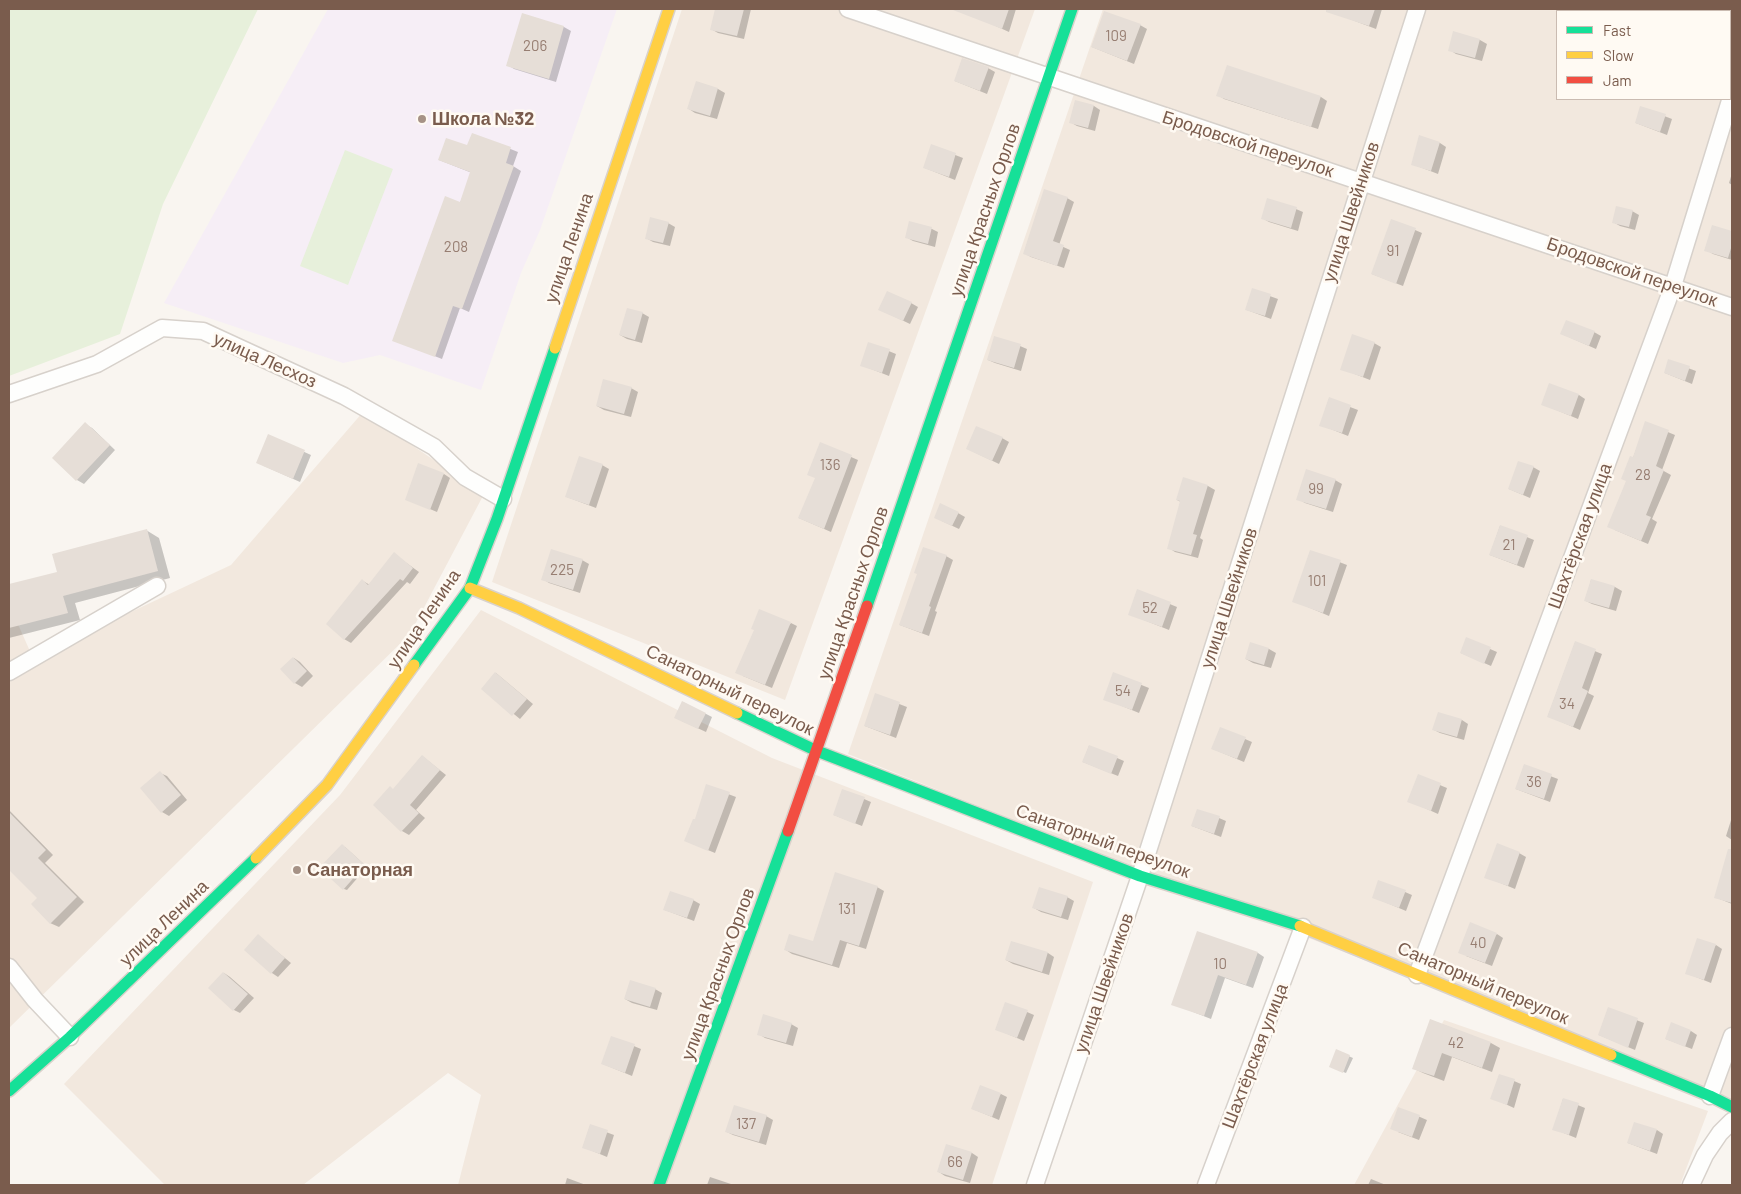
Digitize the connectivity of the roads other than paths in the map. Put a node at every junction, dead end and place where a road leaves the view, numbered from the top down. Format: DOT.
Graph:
graph roads {
  1 [pos="669,9"];
  2 [pos="848,9"];
  3 [pos="1072,9"];
  4 [pos="1417,9"];
  5 [pos="1049,78"];
  6 [pos="1730,100"];
  7 [pos="1361,181"];
  8 [pos="1673,286"];
  9 [pos="1732,307"];
  10 [pos="9,394"];
  11 [pos="503,499"];
  12 [pos="158,586"];
  13 [pos="470,588"];
  14 [pos="9,672"];
  15 [pos="818,751"];
  16 [pos="1140,876"];
  17 [pos="1303,927"];
  18 [pos="9,967"];
  19 [pos="1417,974"];
  20 [pos="1732,1036"];
  21 [pos="70,1037"];
  22 [pos="9,1091"];
  23 [pos="1710,1096"];
  24 [pos="1732,1107"];
  25 [pos="1732,1121"];
  26 [pos="659,1185"];
  27 [pos="1035,1185"];
  28 [pos="1206,1185"];
  29 [pos="1691,1185"];
  1 -- 11 [label="street, улица Ленина"];
  2 -- 5 [label="street, Бродовской переулок"];
  3 -- 5 [label="street, улица Красных Орлов"];
  4 -- 7 [label="street, улица Швейников"];
  5 -- 7 [label="street, Бродовской переулок"];
  5 -- 15 [label="street, улица Красных Орлов"];
  6 -- 8 [label="street, Шахтёрская улица"];
  7 -- 8 [label="street, Бродовской переулок"];
  7 -- 16 [label="street, улица Швейников"];
  8 -- 9 [label="street, Бродовской переулок"];
  8 -- 19 [label="street, Шахтёрская улица"];
  10 -- 11 [label="street, улица Лесхоз"];
  11 -- 13 [label="street, улица Ленина"];
  12 -- 14 [label="street"];
  13 -- 15 [label="street, Санаторный переулок"];
  13 -- 21 [label="street, улица Ленина"];
  15 -- 16 [label="street, Санаторный переулок"];
  15 -- 26 [label="street, улица Красных Орлов"];
  16 -- 17 [label="street, Санаторный переулок"];
  16 -- 27 [label="street, улица Швейников"];
  17 -- 19 [label="street, Санаторный переулок"];
  17 -- 28 [label="street, Шахтёрская улица"];
  18 -- 21 [label="street"];
  19 -- 23 [label="street, Санаторный переулок"];
  20 -- 23 [label="street"];
  21 -- 22 [label="street, улица Ленина"];
  23 -- 24 [label="street, Санаторный переулок"];
  25 -- 29 [label="street"];
}
